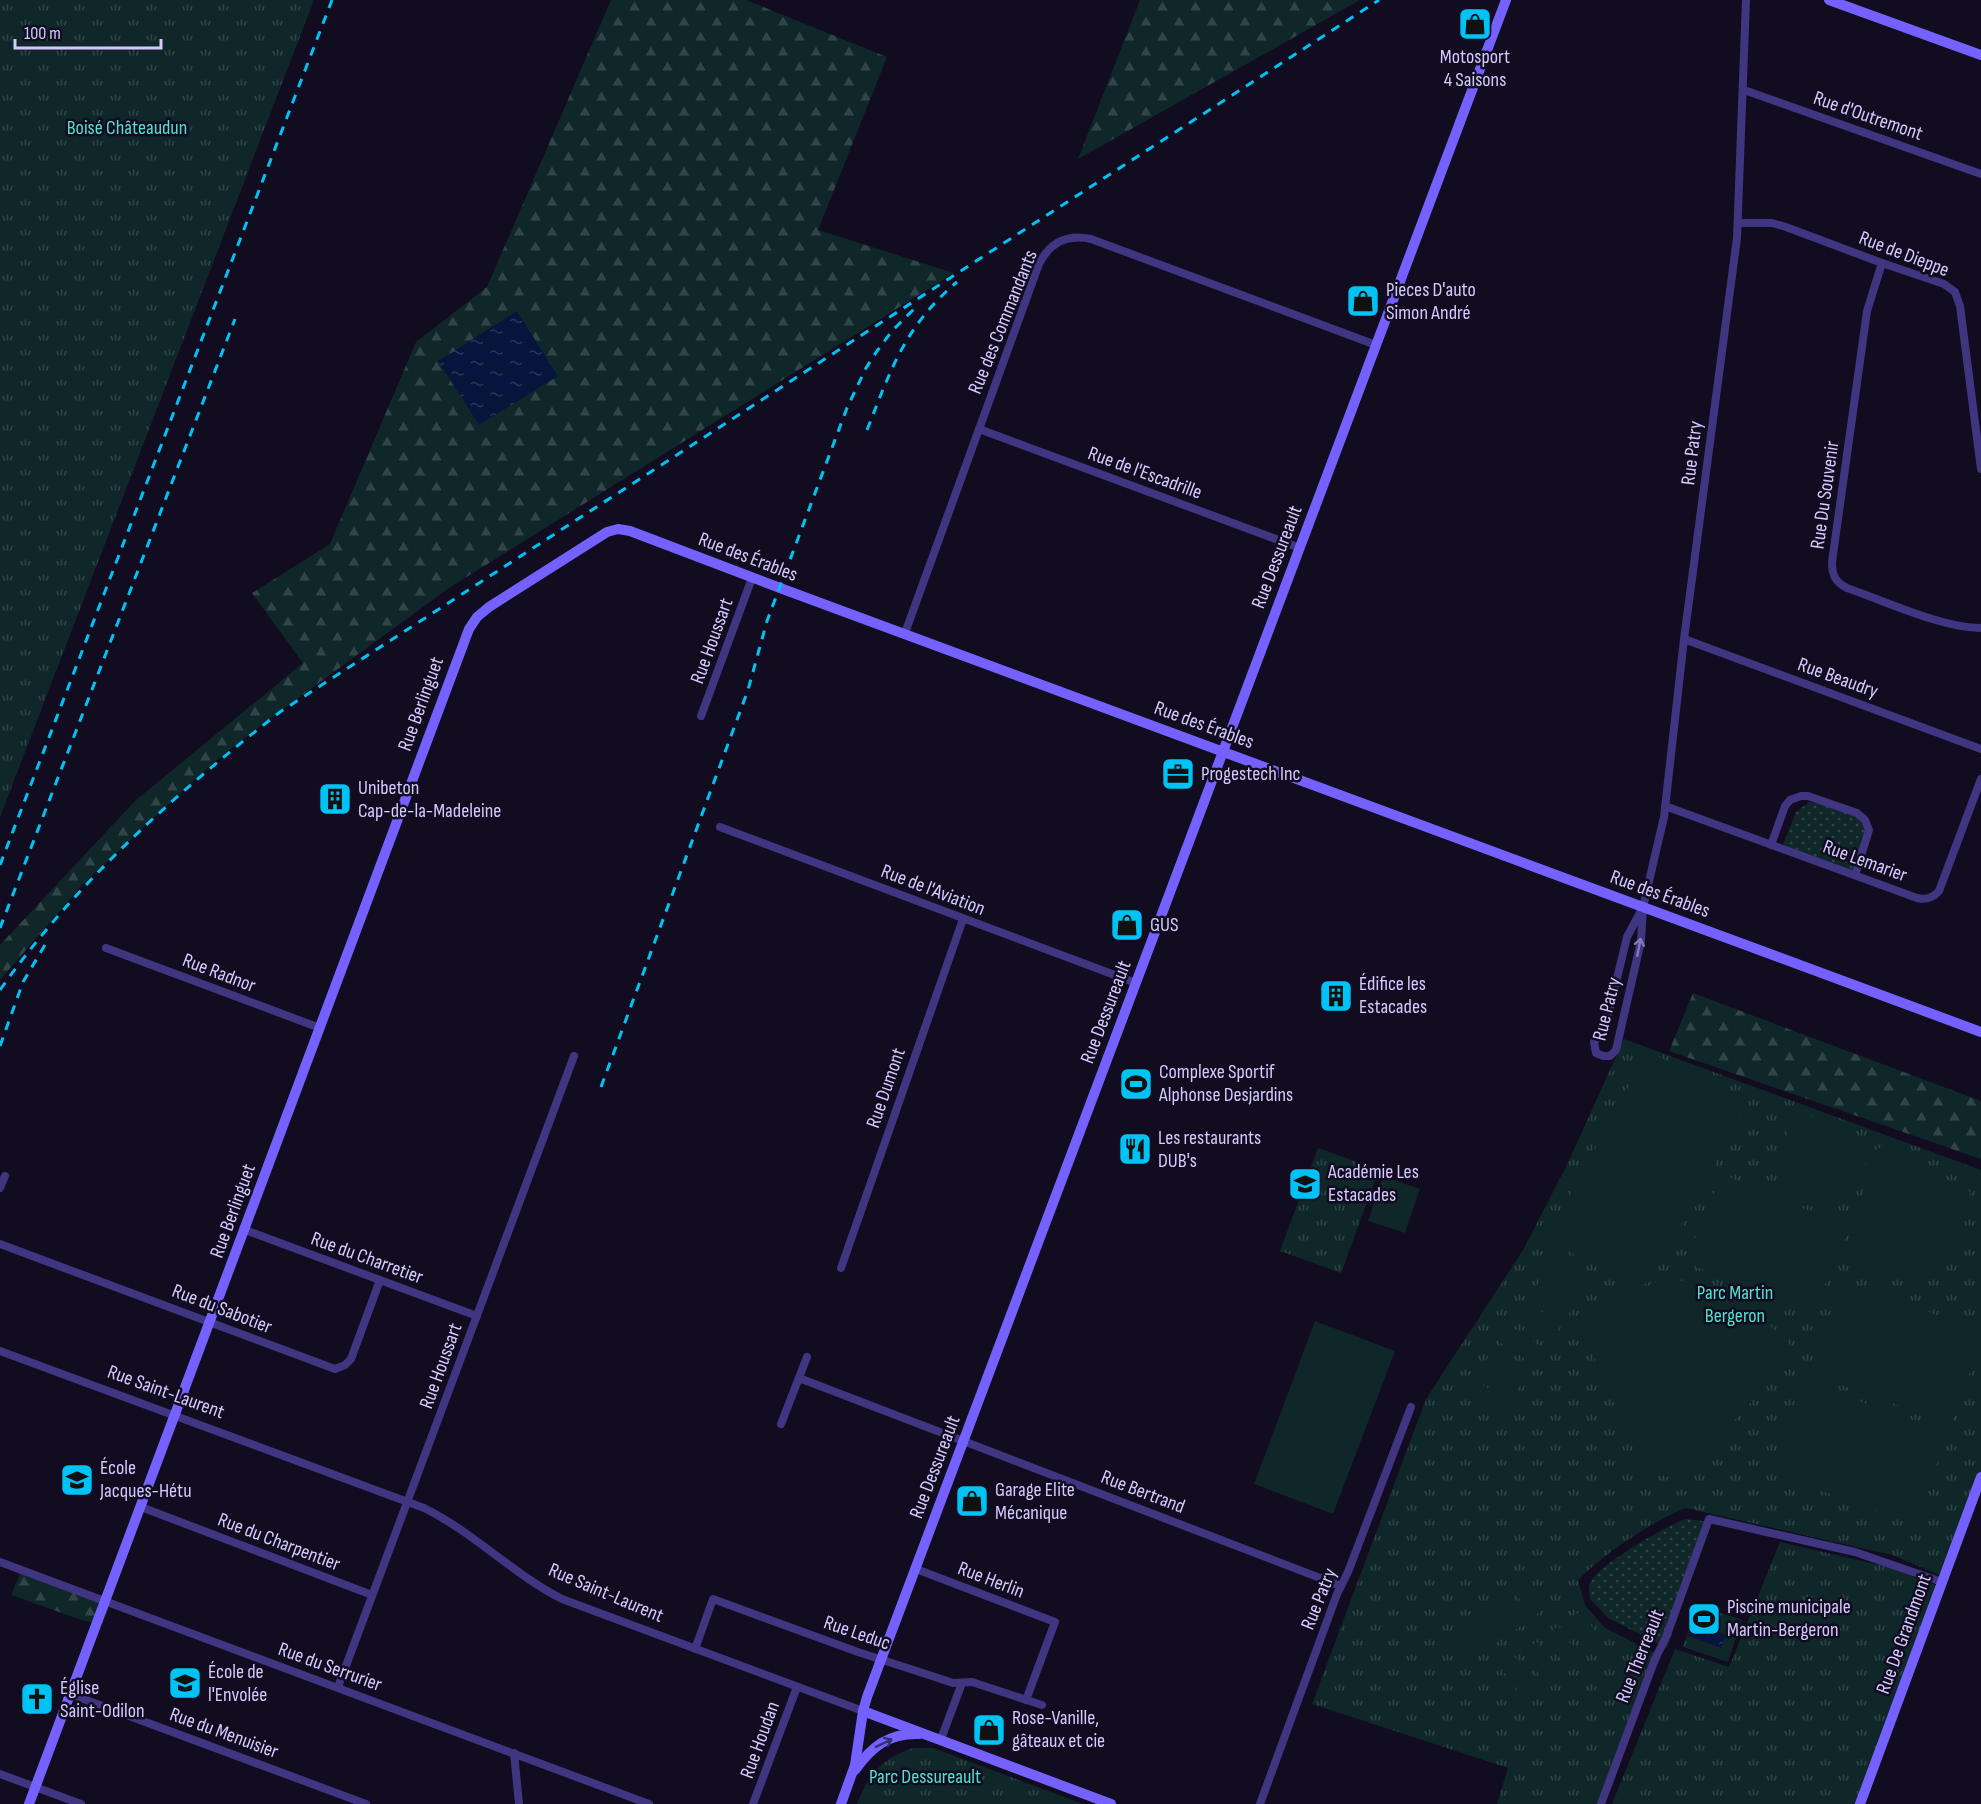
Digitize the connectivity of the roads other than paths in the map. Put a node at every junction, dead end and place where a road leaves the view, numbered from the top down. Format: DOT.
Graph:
graph roads {
  1 [pos="1506,0"];
  2 [pos="1746,0"];
  3 [pos="1829,0"];
  4 [pos="1981,55"];
  5 [pos="1744,90"];
  6 [pos="1981,174"];
  7 [pos="1738,223"];
  8 [pos="1882,263"];
  9 [pos="1376,345"];
  10 [pos="979,429"];
  11 [pos="1981,469"];
  12 [pos="1300,548"];
  13 [pos="752,578"];
  14 [pos="1981,628"];
  15 [pos="469,629"];
  16 [pos="905,633"];
  17 [pos="1684,639"];
  18 [pos="701,716"];
  19 [pos="1981,748"];
  20 [pos="1223,752"];
  21 [pos="1981,779"];
  22 [pos="1665,806"];
  23 [pos="720,827"];
  24 [pos="1771,845"];
  25 [pos="1855,875"];
  26 [pos="1643,907"];
  27 [pos="963,919"];
  28 [pos="106,948"];
  29 [pos="1136,983"];
  30 [pos="320,1028"];
  31 [pos="1981,1032"];
  32 [pos="574,1056"];
  33 [pos="4,1176"];
  34 [pos="0,1188"];
  35 [pos="245,1230"];
  36 [pos="0,1244"];
  37 [pos="841,1268"];
  38 [pos="380,1280"];
  39 [pos="477,1316"];
  40 [pos="210,1322"];
  41 [pos="0,1351"];
  42 [pos="807,1357"];
  43 [pos="800,1378"];
  44 [pos="1411,1407"];
  45 [pos="176,1415"];
  46 [pos="781,1424"];
  47 [pos="963,1442"];
  48 [pos="1981,1477"];
  49 [pos="407,1502"];
  50 [pos="141,1507"];
  51 [pos="0,1563"];
  52 [pos="916,1569"];
  53 [pos="1942,1582"];
  54 [pos="1341,1586"];
  55 [pos="372,1595"];
  56 [pos="105,1601"];
  57 [pos="694,1649"];
  58 [pos="882,1659"];
  59 [pos="962,1683"];
  60 [pos="338,1687"];
  61 [pos="797,1687"];
  62 [pos="70,1694"];
  63 [pos="1026,1700"];
  64 [pos="1042,1705"];
  65 [pos="863,1711"];
  66 [pos="935,1738"];
  67 [pos="514,1753"];
  68 [pos="0,1774"];
  69 [pos="852,1775"];
  70 [pos="35,1787"];
  71 [pos="29,1804"];
  72 [pos="81,1804"];
  73 [pos="366,1804"];
  74 [pos="519,1804"];
  75 [pos="646,1804"];
  76 [pos="753,1804"];
  77 [pos="841,1804"];
  78 [pos="1111,1804"];
  79 [pos="1260,1804"];
  80 [pos="1601,1804"];
  81 [pos="1860,1804"];
  1 -- 9 [label="street, Rue Dessureault"];
  2 -- 5 [label="street, Rue Patry"];
  3 -- 4 [label="street"];
  5 -- 6 [label="street, Rue d'Outremont"];
  5 -- 7 [label="street, Rue Patry"];
  7 -- 8 [label="street, Rue de Dieppe"];
  7 -- 17 [label="street, Rue Patry"];
  8 -- 11 [label="street, Rue de Dieppe"];
  8 -- 14 [label="street, Rue Du Souvenir"];
  9 -- 10 [label="street, Rue des Commandants"];
  9 -- 12 [label="street, Rue Dessureault"];
  10 -- 12 [label="street, Rue de l'Escadrille"];
  10 -- 16 [label="street, Rue des Commandants"];
  12 -- 20 [label="street, Rue Dessureault"];
  13 -- 15 [label="street, Rue des Érables"];
  13 -- 16 [label="street, Rue des Érables"];
  13 -- 18 [label="street, Rue Houssart"];
  15 -- 30 [label="street, Rue Berlinguet"];
  16 -- 20 [label="street, Rue des Érables"];
  17 -- 19 [label="street, Rue Beaudry"];
  17 -- 22 [label="street, Rue Patry"];
  20 -- 26 [label="street, Rue des Érables"];
  20 -- 29 [label="street, Rue Dessureault"];
  21 -- 25 [label="street, Rue Lemarier"];
  22 -- 24 [label="street, Rue Lemarier"];
  22 -- 26 [label="street, Rue Patry"];
  23 -- 27 [label="street, Rue de l'Aviation"];
  24 -- 25 [label="street, Rue Lemarier"];
  24 -- 25 [label="street"];
  26 -- 26 [label="street, Rue Patry, one-way"];
  26 -- 31 [label="street, Rue des Érables"];
  27 -- 29 [label="street, Rue de l'Aviation"];
  27 -- 37 [label="street, Rue Dumont"];
  28 -- 30 [label="street, Rue Radnor"];
  29 -- 47 [label="street, Rue Dessureault"];
  30 -- 35 [label="street, Rue Berlinguet"];
  32 -- 39 [label="street, Rue Houssart"];
  33 -- 34 [label="street"];
  35 -- 38 [label="street, Rue du Charretier"];
  35 -- 40 [label="street, Rue Berlinguet"];
  36 -- 40 [label="street, Rue du Sabotier"];
  38 -- 39 [label="street, Rue du Charretier"];
  38 -- 40 [label="street, Rue du Sabotier"];
  39 -- 49 [label="street, Rue Houssart"];
  40 -- 45 [label="street, Rue Berlinguet"];
  41 -- 45 [label="street, Rue Saint-Laurent"];
  42 -- 43 [label="street"];
  43 -- 46 [label="street"];
  43 -- 47 [label="street, Rue Bertrand"];
  44 -- 54 [label="street, Rue Patry"];
  45 -- 49 [label="street, Rue Saint-Laurent"];
  45 -- 50 [label="street, Rue Berlinguet"];
  47 -- 52 [label="street, Rue Dessureault"];
  47 -- 54 [label="street, Rue Bertrand"];
  48 -- 53 [label="street, Rue De Grandmont"];
  49 -- 55 [label="street, Rue Houssart"];
  49 -- 57 [label="street, Rue Saint-Laurent"];
  50 -- 55 [label="street, Rue du Charpentier"];
  50 -- 56 [label="street, Rue Berlinguet"];
  51 -- 56 [label="street, Rue du Serrurier"];
  52 -- 58 [label="street, Rue Dessureault"];
  52 -- 63 [label="street, Rue Herlin"];
  53 -- 80 [label="street, Rue Therreault"];
  53 -- 81 [label="street, Rue De Grandmont"];
  54 -- 79 [label="street, Rue Patry"];
  55 -- 60 [label="street, Rue Houssart"];
  56 -- 60 [label="street, Rue du Serrurier"];
  56 -- 62 [label="street, Rue Berlinguet"];
  57 -- 58 [label="street, Rue Leduc"];
  57 -- 61 [label="street, Rue Saint-Laurent"];
  58 -- 59 [label="street, Rue Leduc"];
  58 -- 65 [label="street, Rue Dessureault"];
  59 -- 63 [label="street, Rue Leduc"];
  59 -- 66 [label="street"];
  60 -- 67 [label="street, Rue du Serrurier"];
  61 -- 65 [label="street, Rue Saint-Laurent"];
  61 -- 76 [label="street, Rue Houdan"];
  62 -- 70 [label="street, Rue Berlinguet"];
  62 -- 73 [label="street, Rue du Menuisier"];
  63 -- 64 [label="street, Rue Leduc"];
  65 -- 66 [label="street, Rue Saint-Laurent"];
  65 -- 69 [label="street, Rue Dessureault"];
  69 -- 66 [label="street, one-way"];
  66 -- 78 [label="street, Rue Saint-Laurent"];
  67 -- 74 [label="street"];
  67 -- 75 [label="street, Rue du Serrurier"];
  68 -- 70 [label="street"];
  69 -- 77 [label="street, Rue Dessureault"];
  70 -- 71 [label="street, Rue Berlinguet"];
  70 -- 72 [label="street"];
}
